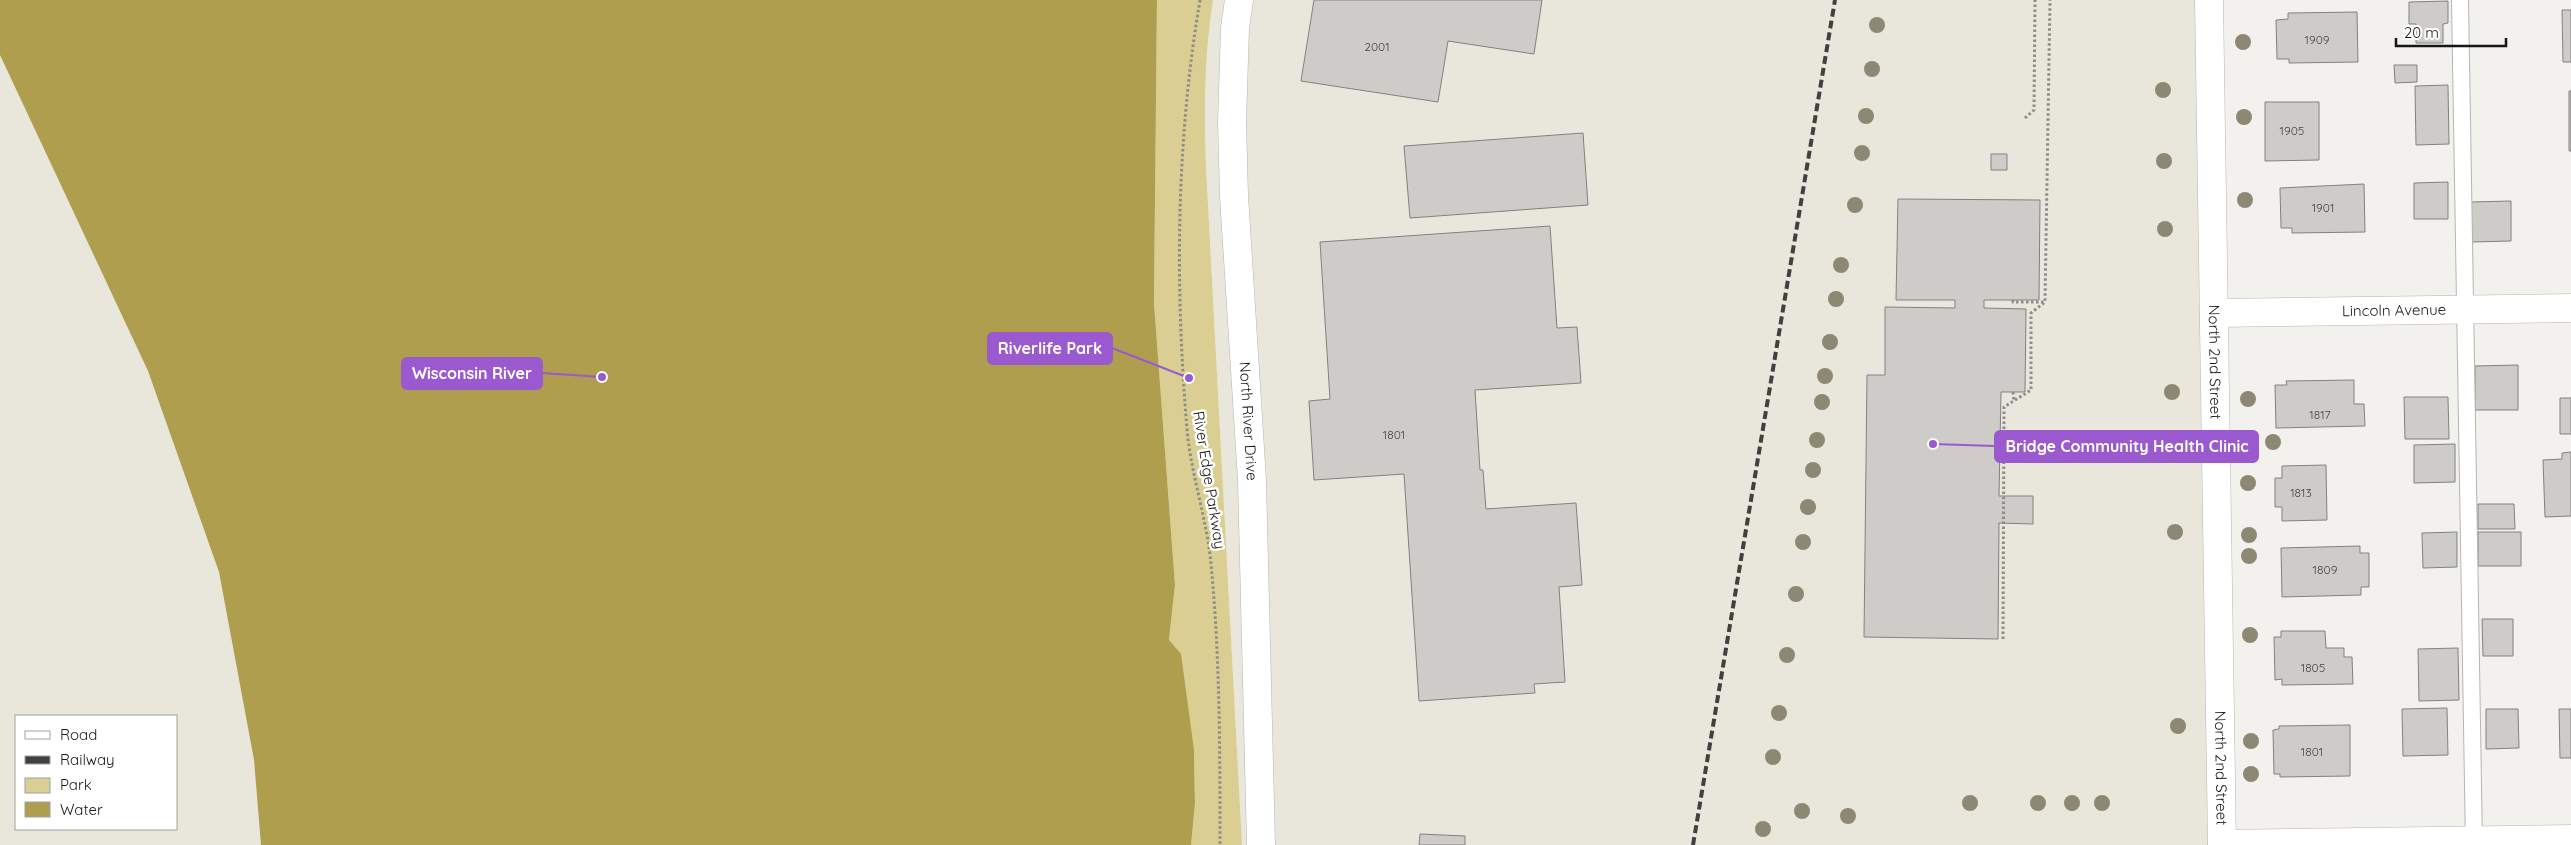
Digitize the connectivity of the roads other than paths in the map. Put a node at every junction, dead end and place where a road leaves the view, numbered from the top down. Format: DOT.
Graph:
graph roads {
  1 [pos="1239,0"];
  2 [pos="2209,0"];
  3 [pos="2460,0"];
  4 [pos="2571,308"];
  5 [pos="2465,309"];
  6 [pos="2215,313"];
  7 [pos="2571,838"];
  8 [pos="2474,842"];
  9 [pos="1261,845"];
  10 [pos="2222,845"];
  1 -- 9 [label="street, North River Drive"];
  2 -- 6 [label="street, North 2nd Street"];
  3 -- 5 [label="lane"];
  4 -- 5 [label="street, Lincoln Avenue"];
  5 -- 6 [label="street, Lincoln Avenue"];
  5 -- 8 [label="lane"];
  6 -- 10 [label="street, North 2nd Street"];
  7 -- 8 [label="street"];
  8 -- 10 [label="street"];
}
